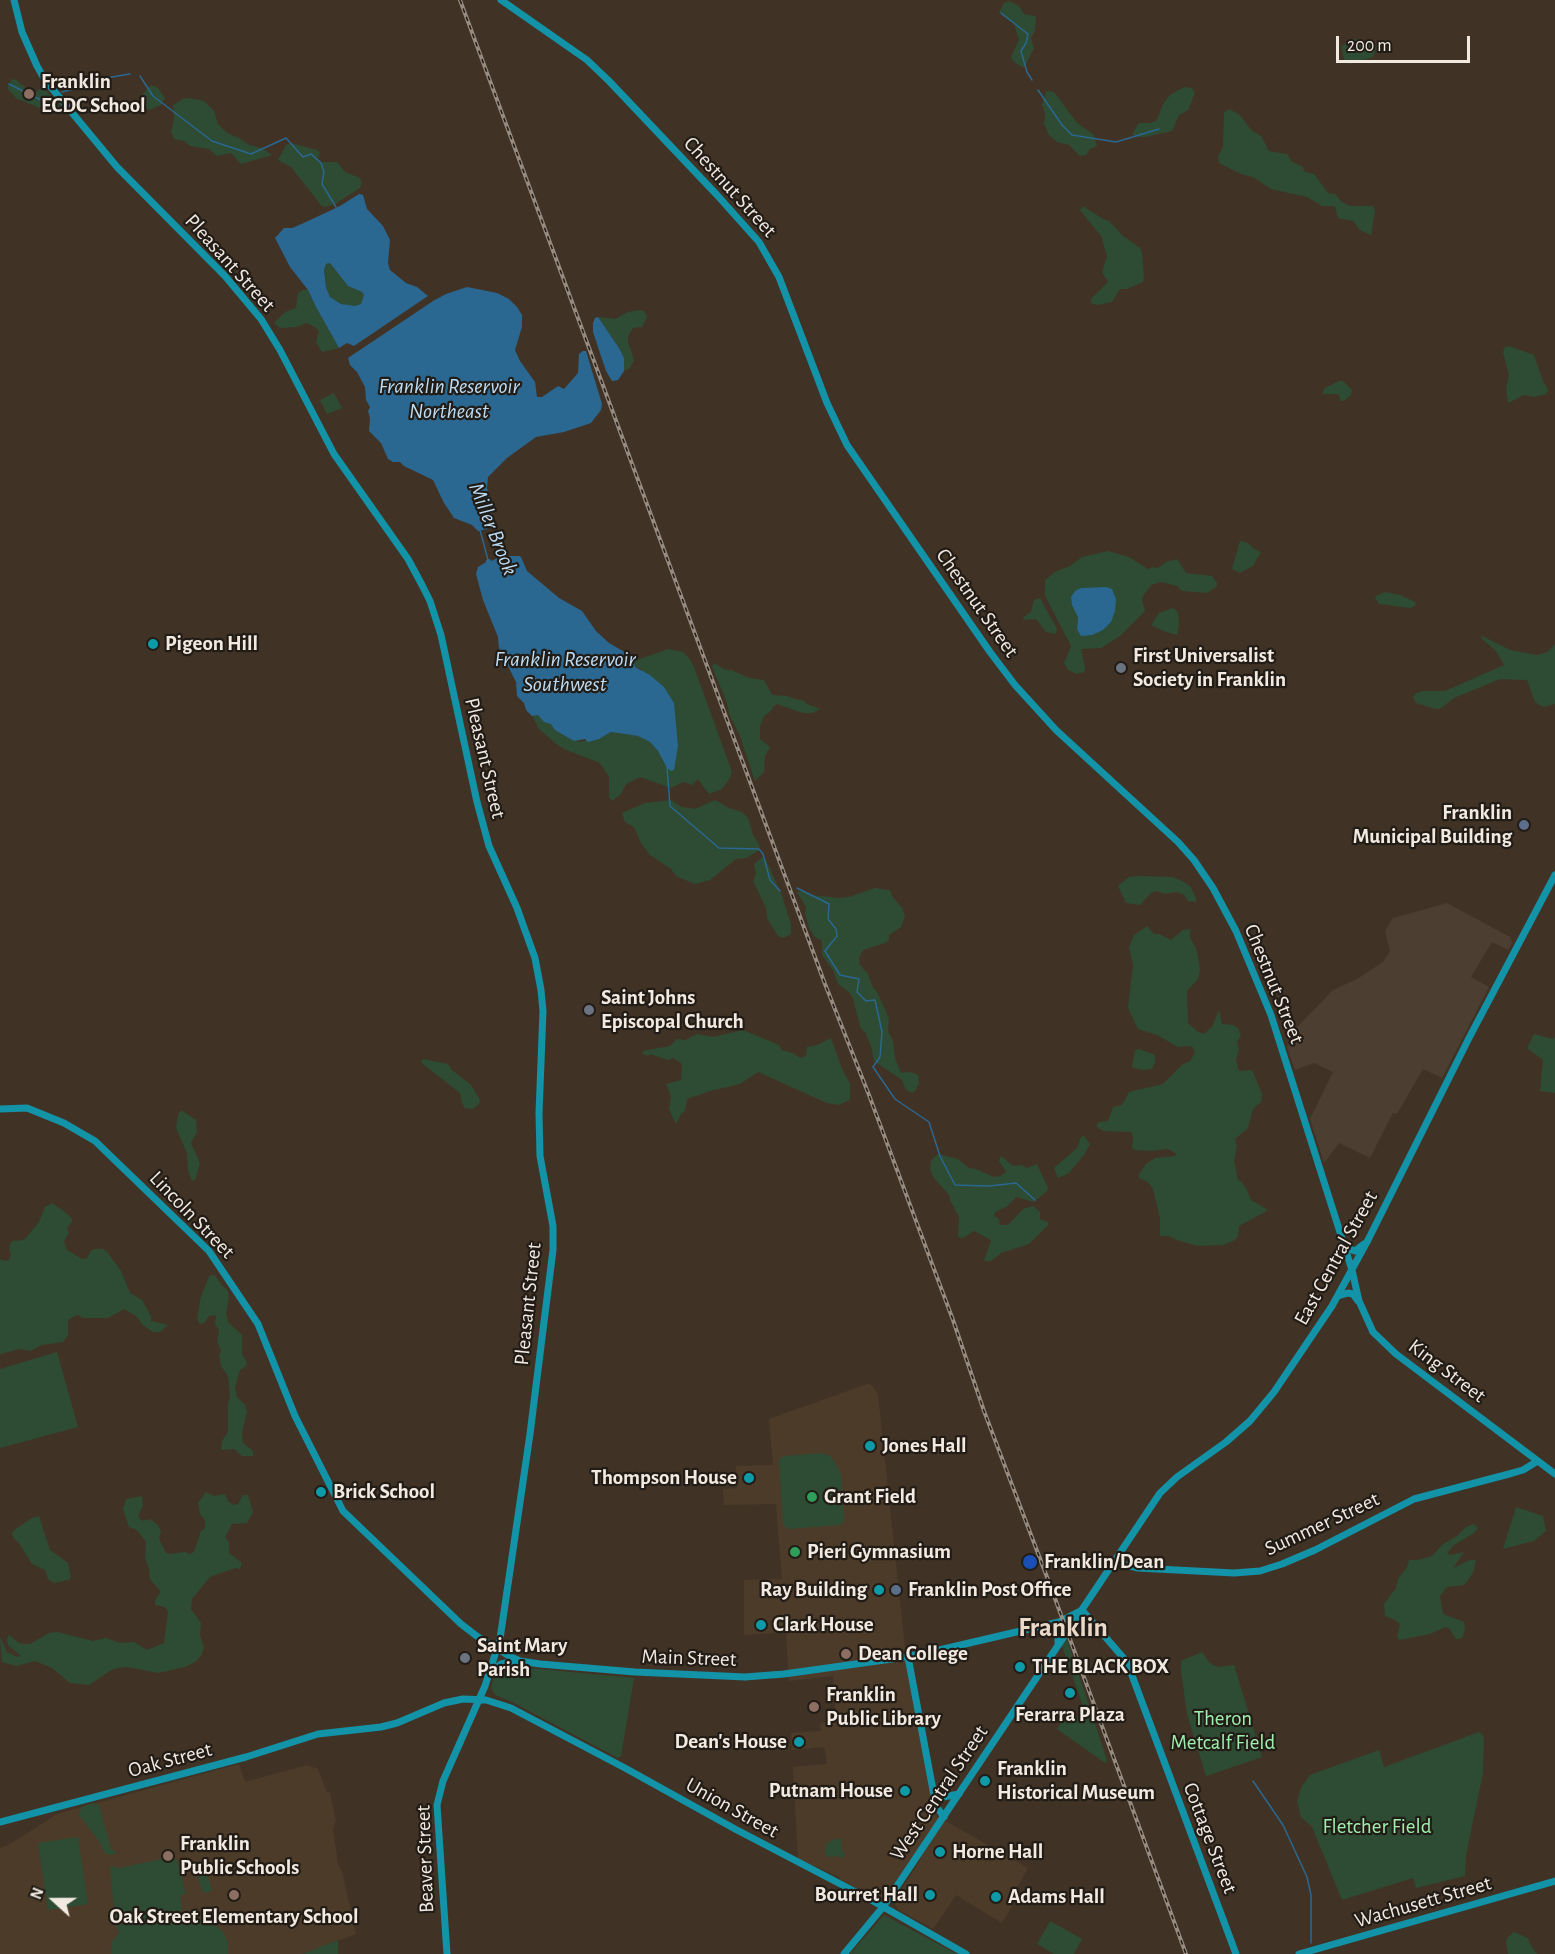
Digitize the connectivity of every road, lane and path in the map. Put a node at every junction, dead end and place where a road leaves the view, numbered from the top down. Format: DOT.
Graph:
graph roads {
  1 [pos="14,0"];
  2 [pos="501,0"];
  3 [pos="1555,875"];
  4 [pos="0,1109"];
  5 [pos="1368,1240"];
  6 [pos="1344,1247"];
  7 [pos="1352,1270"];
  8 [pos="1338,1296"];
  9 [pos="1359,1301"];
  10 [pos="1536,1462"];
  11 [pos="1555,1474"];
  12 [pos="343,1511"];
  13 [pos="1116,1560"];
  14 [pos="1082,1610"];
  15 [pos="1042,1627"];
  16 [pos="1057,1646"];
  17 [pos="498,1649"];
  18 [pos="908,1657"];
  19 [pos="520,1661"];
  20 [pos="490,1672"];
  21 [pos="479,1699"];
  22 [pos="933,1790"];
  23 [pos="959,1794"];
  24 [pos="944,1816"];
  25 [pos="0,1822"];
  26 [pos="1555,1881"];
  27 [pos="883,1907"];
  28 [pos="447,1954"];
  29 [pos="844,1954"];
  30 [pos="966,1954"];
  31 [pos="1236,1954"];
  32 [pos="1299,1954"];
  1 -- 17 [label="main road, Pleasant Street"];
  2 -- 6 [label="main road, Chestnut Street"];
  3 -- 5 [label="main road, East Central Street"];
  4 -- 12 [label="main road, Lincoln Street"];
  5 -- 6 [label="main road"];
  5 -- 7 [label="main road, East Central Street"];
  6 -- 7 [label="main road, Chestnut Street"];
  7 -- 8 [label="main road, East Central Street"];
  7 -- 9 [label="main road, King Street"];
  8 -- 9 [label="main road"];
  8 -- 13 [label="main road, East Central Street"];
  9 -- 10 [label="main road, King Street"];
  10 -- 11 [label="main road, King Street"];
  10 -- 13 [label="main road, Summer Street"];
  12 -- 17 [label="main road, Main Street"];
  13 -- 14 [label="main road, East Central Street"];
  14 -- 15 [label="main road, Main Street"];
  14 -- 16 [label="main road, West Central Street"];
  14 -- 31 [label="main road, Cottage Street"];
  15 -- 16 [label="main road"];
  15 -- 18 [label="main road, Main Street"];
  16 -- 23 [label="main road, West Central Street"];
  17 -- 19 [label="main road, Main Street"];
  17 -- 20 [label="main road, Pleasant Street"];
  18 -- 19 [label="main road, Main Street"];
  18 -- 22 [label="main road"];
  19 -- 20 [label="main road"];
  20 -- 21 [label="main road, Beaver Street"];
  21 -- 25 [label="main road, Oak Street"];
  21 -- 27 [label="main road, Union Street"];
  21 -- 28 [label="main road, Beaver Street"];
  22 -- 23 [label="main road"];
  22 -- 24 [label="main road"];
  23 -- 24 [label="main road, West Central Street"];
  24 -- 27 [label="main road, West Central Street"];
  26 -- 32 [label="main road, Wachusett Street"];
  27 -- 29 [label="main road, West Central Street"];
  27 -- 30 [label="main road, Union Street"];
}
